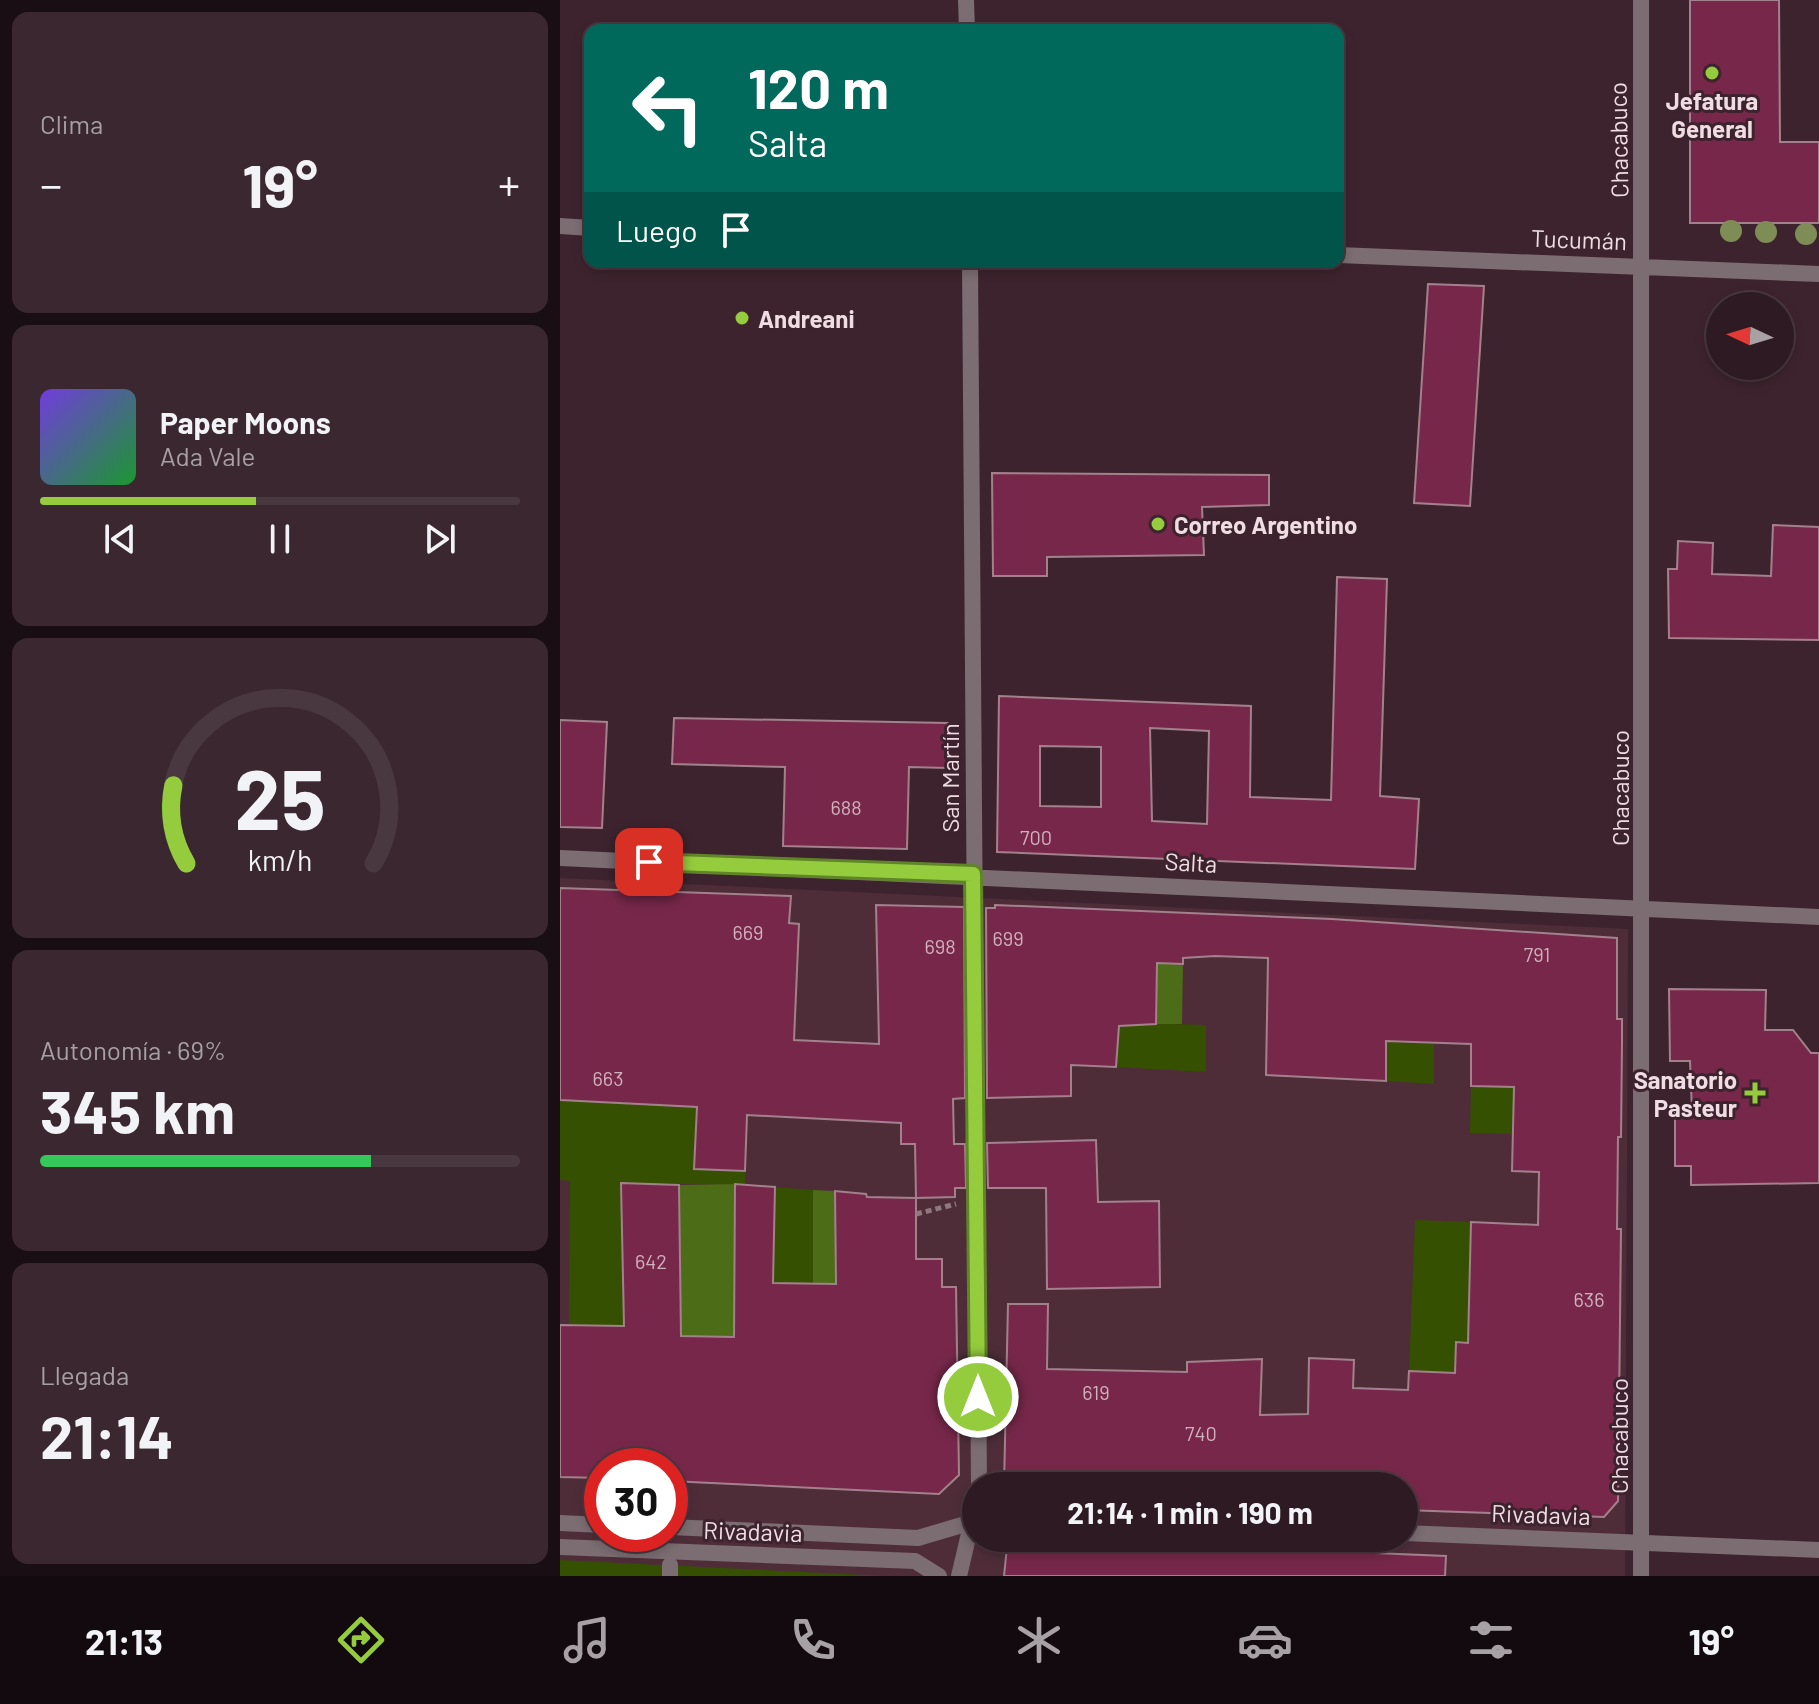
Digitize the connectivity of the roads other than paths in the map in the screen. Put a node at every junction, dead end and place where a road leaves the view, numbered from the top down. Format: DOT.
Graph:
graph roads {
  1 [pos="966,0"];
  2 [pos="1641,0"];
  3 [pos="967,24"];
  4 [pos="560,226"];
  5 [pos="584,228"];
  6 [pos="1344,255"];
  7 [pos="1643,265"];
  8 [pos="970,268"];
  9 [pos="1819,274"];
  10 [pos="560,858"];
  11 [pos="973,874"];
  12 [pos="1642,909"];
  13 [pos="1819,917"];
  14 [pos="979,1472"];
  15 [pos="560,1523"];
  16 [pos="584,1524"];
  17 [pos="962,1525"];
  18 [pos="688,1528"];
  19 [pos="1418,1534"];
  20 [pos="1642,1543"];
  21 [pos="560,1547"];
  22 [pos="1819,1550"];
  23 [pos="966,1552"];
  24 [pos="939,1576"];
  25 [pos="959,1576"];
  26 [pos="1641,1576"];
  1 -- 3 [label="street"];
  2 -- 7 [label="street, Chacabuco"];
  4 -- 5 [label="street"];
  6 -- 7 [label="street, Tucumán"];
  7 -- 9 [label="street, Tucumán"];
  7 -- 12 [label="street, Chacabuco"];
  8 -- 11 [label="street, San Martín"];
  10 -- 11 [label="street, Salta"];
  11 -- 12 [label="street, Salta"];
  11 -- 14 [label="street, San Martín"];
  12 -- 13 [label="street, Salta"];
  12 -- 20 [label="street, Chacabuco"];
  15 -- 16 [label="street"];
  17 -- 18 [label="street, Rivadavia"];
  19 -- 20 [label="street, Rivadavia"];
  20 -- 22 [label="street, Rivadavia"];
  20 -- 26 [label="street, Chacabuco"];
  21 -- 24 [label="street, Rivadavia"];
  23 -- 25 [label="street"];
}
